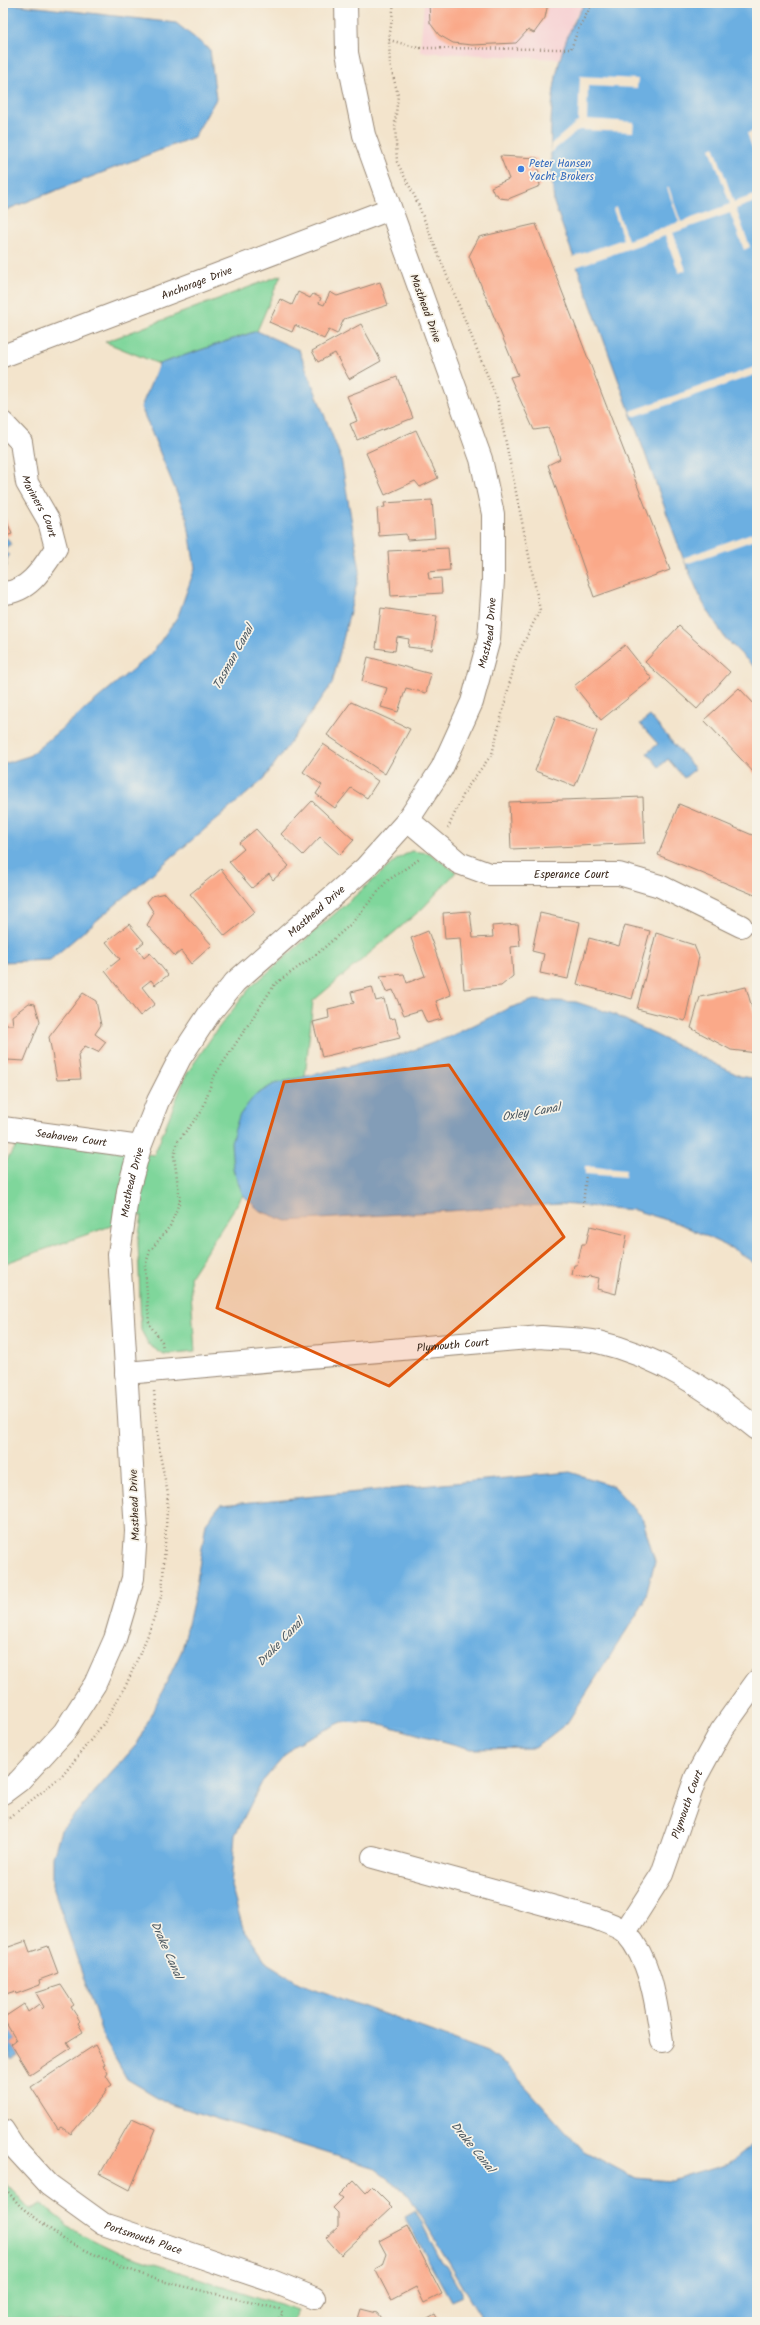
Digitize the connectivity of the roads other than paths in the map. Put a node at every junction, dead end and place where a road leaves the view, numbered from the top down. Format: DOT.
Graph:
graph roads {
  1 [pos="346,3"];
  2 [pos="390,209"];
  3 [pos="3,356"];
  4 [pos="3,423"];
  5 [pos="3,593"];
  6 [pos="408,820"];
  7 [pos="741,926"];
  8 [pos="3,1128"];
  9 [pos="140,1147"];
  10 [pos="126,1373"];
  11 [pos="757,1429"];
  12 [pos="757,1681"];
  13 [pos="3,1793"];
  14 [pos="373,1857"];
  15 [pos="625,1932"];
  16 [pos="662,2041"];
  17 [pos="3,2130"];
  18 [pos="314,2298"];
  1 -- 2 [label="street, Masthead Drive"];
  2 -- 3 [label="street, Anchorage Drive"];
  2 -- 6 [label="street, Masthead Drive"];
  4 -- 5 [label="street, Mariners Court"];
  6 -- 7 [label="street, Esperance Court"];
  6 -- 9 [label="street, Masthead Drive"];
  8 -- 9 [label="street, Seahaven Court"];
  9 -- 10 [label="street, Masthead Drive"];
  10 -- 11 [label="street, Plymouth Court"];
  10 -- 13 [label="street, Masthead Drive"];
  12 -- 15 [label="street, Plymouth Court"];
  14 -- 15 [label="street"];
  15 -- 16 [label="street"];
  17 -- 18 [label="street, Portsmouth Place"];
}
